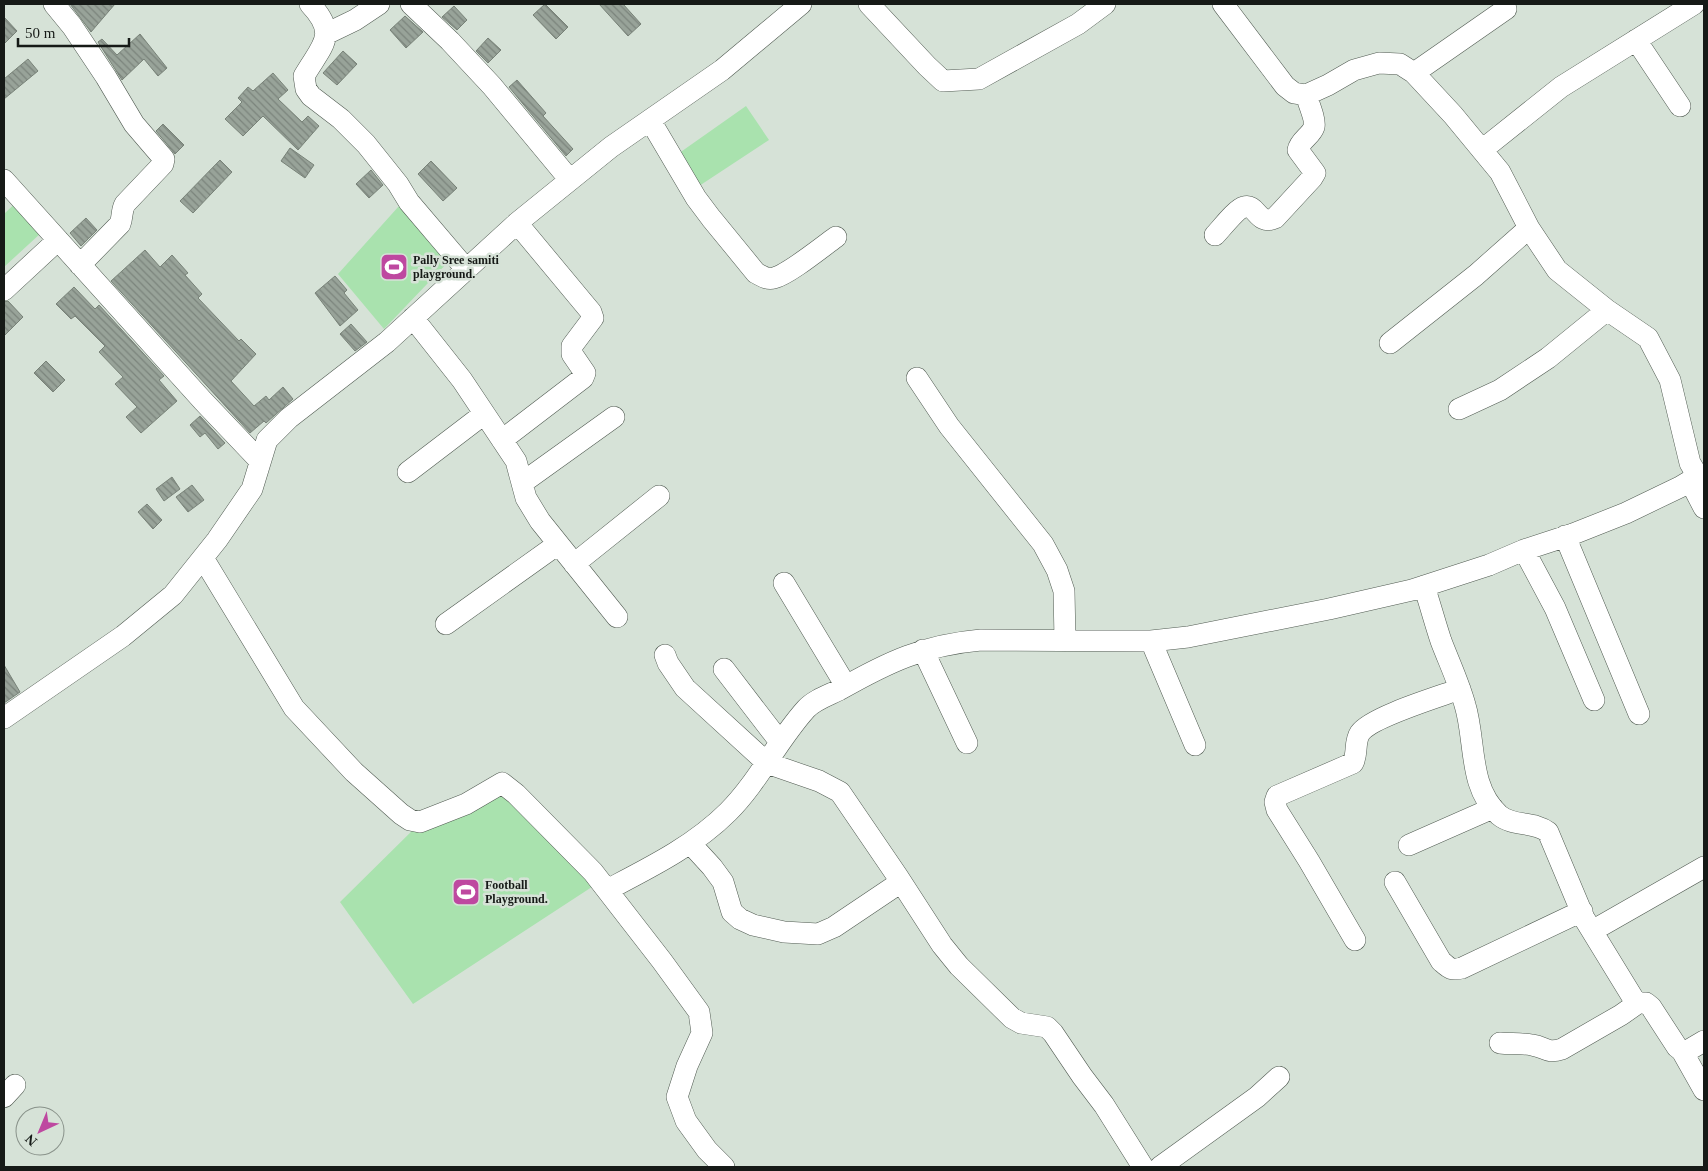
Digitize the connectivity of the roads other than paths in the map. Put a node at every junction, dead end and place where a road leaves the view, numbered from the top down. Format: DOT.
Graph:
graph roads {
  1 [pos="54,4"];
  2 [pos="310,4"];
  3 [pos="379,4"];
  4 [pos="410,4"];
  5 [pos="800,4"];
  6 [pos="869,4"];
  7 [pos="1105,4"];
  8 [pos="1223,4"];
  9 [pos="1694,4"];
  10 [pos="1506,8"];
  11 [pos="326,34"];
  12 [pos="1636,40"];
  13 [pos="1414,73"];
  14 [pos="1306,95"];
  15 [pos="1680,106"];
  16 [pos="650,120"];
  17 [pos="1482,150"];
  18 [pos="4,180"];
  19 [pos="570,180"];
  20 [pos="517,223"];
  21 [pos="1529,228"];
  22 [pos="1215,235"];
  23 [pos="836,237"];
  24 [pos="58,240"];
  25 [pos="80,265"];
  26 [pos="466,270"];
  27 [pos="4,290"];
  28 [pos="1607,310"];
  29 [pos="413,318"];
  30 [pos="1390,343"];
  31 [pos="917,378"];
  32 [pos="1459,409"];
  33 [pos="484,414"];
  34 [pos="614,417"];
  35 [pos="502,440"];
  36 [pos="260,462"];
  37 [pos="408,472"];
  38 [pos="1696,477"];
  39 [pos="522,483"];
  40 [pos="659,496"];
  41 [pos="1704,508"];
  42 [pos="1565,536"];
  43 [pos="558,544"];
  44 [pos="1524,550"];
  45 [pos="202,558"];
  46 [pos="574,564"];
  47 [pos="784,583"];
  48 [pos="1424,586"];
  49 [pos="617,617"];
  50 [pos="446,624"];
  51 [pos="1065,640"];
  52 [pos="1151,641"];
  53 [pos="923,650"];
  54 [pos="666,655"];
  55 [pos="724,669"];
  56 [pos="846,686"];
  57 [pos="1460,689"];
  58 [pos="1594,700"];
  59 [pos="1638,714"];
  60 [pos="4,718"];
  61 [pos="780,742"];
  62 [pos="967,743"];
  63 [pos="1195,745"];
  64 [pos="767,763"];
  65 [pos="1493,808"];
  66 [pos="690,843"];
  67 [pos="1409,845"];
  68 [pos="1704,867"];
  69 [pos="901,882"];
  70 [pos="1396,882"];
  71 [pos="607,890"];
  72 [pos="1582,911"];
  73 [pos="1592,931"];
  74 [pos="1354,940"];
  75 [pos="1638,1003"];
  76 [pos="1704,1041"];
  77 [pos="1500,1043"];
  78 [pos="1682,1051"];
  79 [pos="1279,1076"];
  80 [pos="1704,1090"];
  81 [pos="724,1167"];
  82 [pos="1143,1167"];
  83 [pos="1160,1167"];
  1 -- 25 [label="street"];
  2 -- 11 [label="street"];
  3 -- 11 [label="street"];
  4 -- 19 [label="street"];
  5 -- 16 [label="street"];
  6 -- 7 [label="street"];
  8 -- 14 [label="street"];
  9 -- 12 [label="street"];
  10 -- 13 [label="street"];
  11 -- 26 [label="street"];
  12 -- 15 [label="street"];
  12 -- 17 [label="street"];
  13 -- 14 [label="street"];
  13 -- 17 [label="street"];
  14 -- 22 [label="street"];
  16 -- 19 [label="street"];
  16 -- 23 [label="street"];
  17 -- 21 [label="street"];
  18 -- 24 [label="street"];
  19 -- 20 [label="street"];
  20 -- 26 [label="street"];
  20 -- 35 [label="street"];
  21 -- 28 [label="street"];
  21 -- 30 [label="street"];
  24 -- 25 [label="street"];
  24 -- 27 [label="street"];
  25 -- 36 [label="street"];
  26 -- 29 [label="street"];
  28 -- 32 [label="street"];
  28 -- 38 [label="street"];
  29 -- 33 [label="street"];
  29 -- 36 [label="street"];
  31 -- 51 [label="street"];
  33 -- 35 [label="street"];
  33 -- 37 [label="street"];
  34 -- 39 [label="street"];
  35 -- 39 [label="street"];
  36 -- 45 [label="street"];
  38 -- 41 [label="street"];
  38 -- 42 [label="street"];
  39 -- 43 [label="street"];
  40 -- 46 [label="street"];
  42 -- 44 [label="street"];
  42 -- 59 [label="street"];
  43 -- 46 [label="street"];
  43 -- 50 [label="street"];
  44 -- 48 [label="street"];
  44 -- 58 [label="street"];
  45 -- 60 [label="street"];
  45 -- 71 [label="street"];
  46 -- 49 [label="street"];
  47 -- 56 [label="street"];
  48 -- 52 [label="street"];
  48 -- 57 [label="street"];
  51 -- 52 [label="street"];
  51 -- 53 [label="street"];
  52 -- 63 [label="street"];
  53 -- 56 [label="street"];
  53 -- 62 [label="street"];
  54 -- 64 [label="street"];
  55 -- 61 [label="street"];
  56 -- 61 [label="street"];
  57 -- 65 [label="street"];
  57 -- 74 [label="street"];
  61 -- 64 [label="street"];
  64 -- 66 [label="street"];
  64 -- 69 [label="street"];
  65 -- 67 [label="street"];
  65 -- 72 [label="street"];
  66 -- 69 [label="street"];
  66 -- 71 [label="street"];
  68 -- 73 [label="street"];
  69 -- 82 [label="street"];
  70 -- 72 [label="street"];
  71 -- 81 [label="street"];
  72 -- 73 [label="street"];
  73 -- 75 [label="street"];
  75 -- 77 [label="street"];
  75 -- 78 [label="street"];
  76 -- 78 [label="street"];
  78 -- 80 [label="street"];
  79 -- 83 [label="street"];
}
